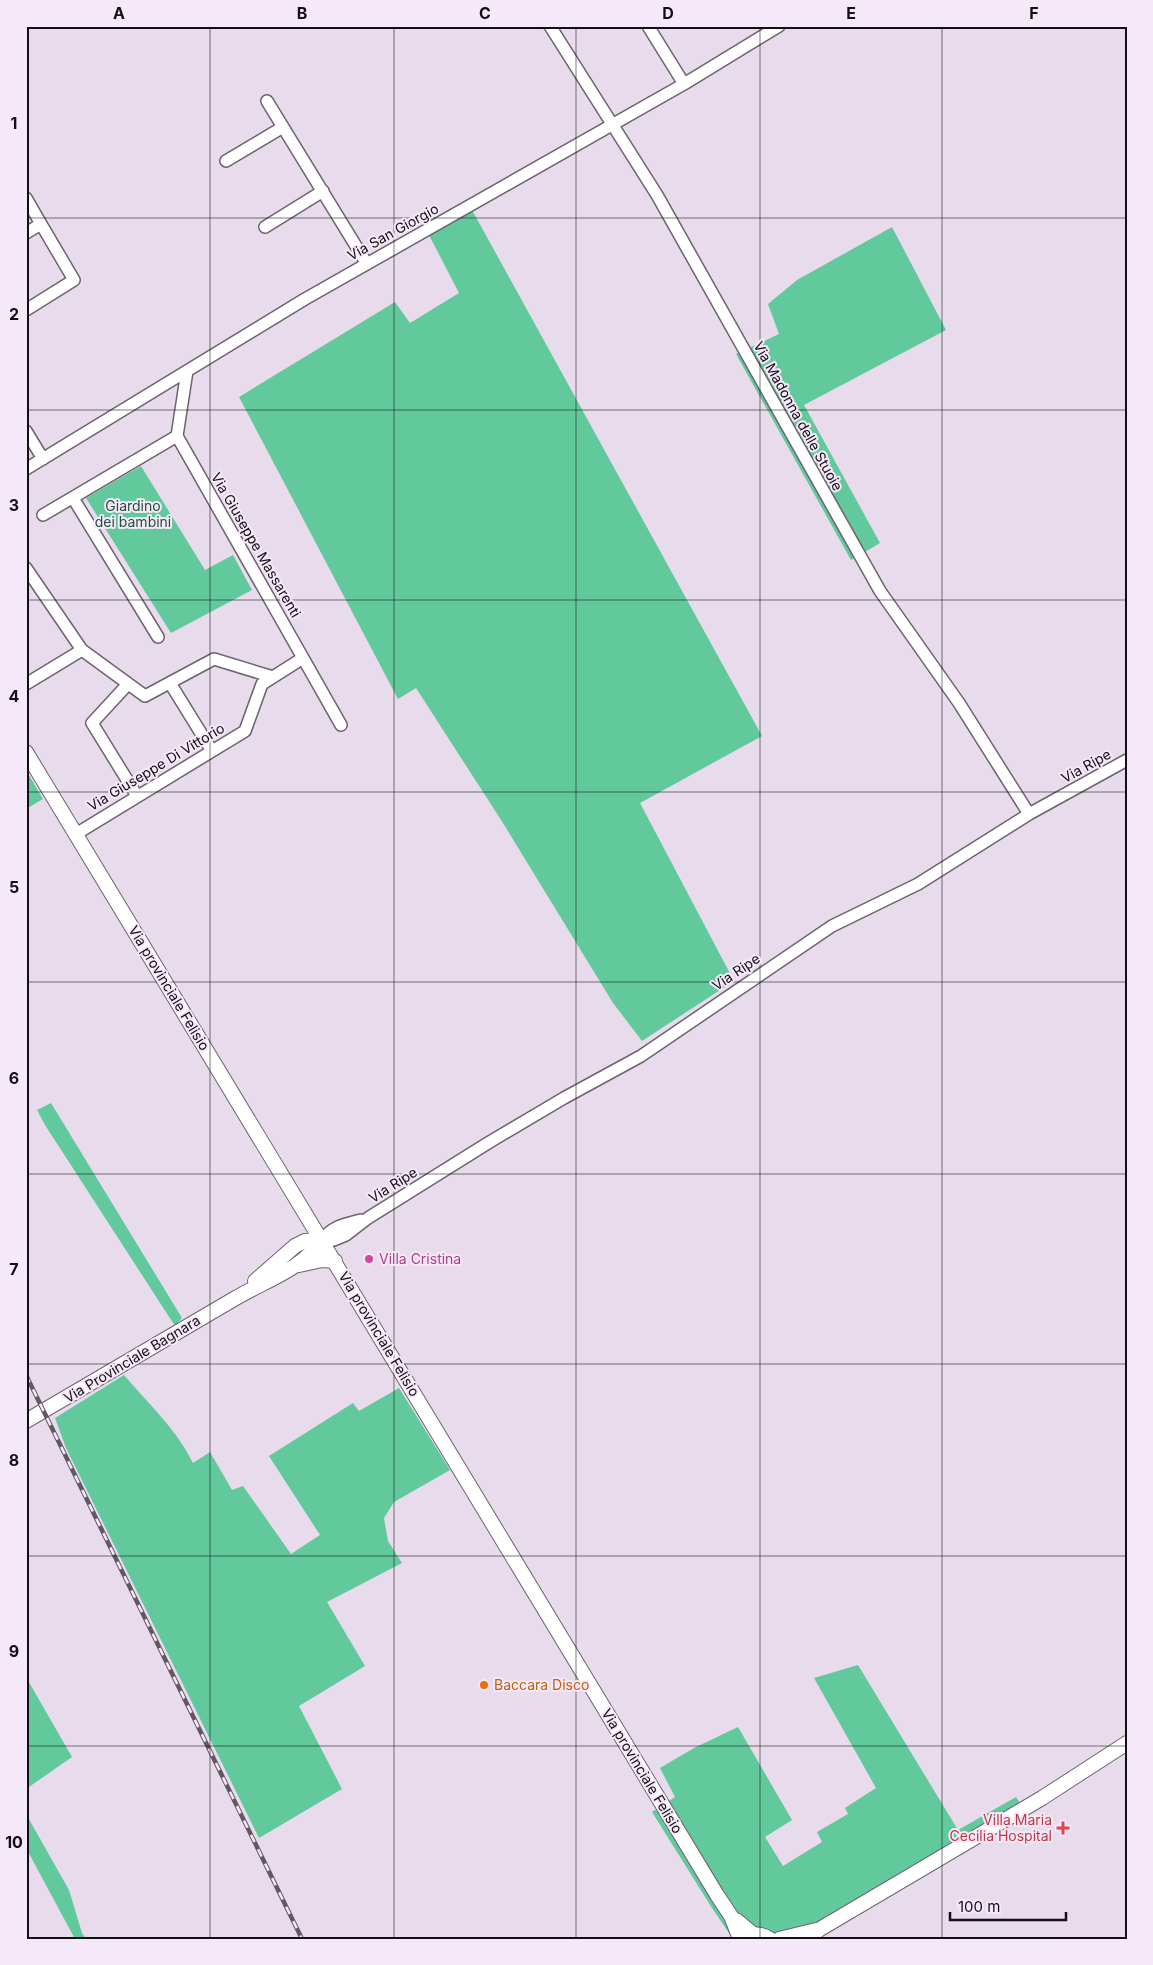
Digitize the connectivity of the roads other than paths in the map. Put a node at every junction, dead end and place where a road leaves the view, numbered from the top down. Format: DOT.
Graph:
graph roads {
  1 [pos="550,26"];
  2 [pos="648,26"];
  3 [pos="779,26"];
  4 [pos="684,84"];
  5 [pos="267,100"];
  6 [pos="613,125"];
  7 [pos="283,127"];
  8 [pos="226,161"];
  9 [pos="323,192"];
  10 [pos="26,198"];
  11 [pos="41,224"];
  12 [pos="265,228"];
  13 [pos="26,233"];
  14 [pos="367,264"];
  15 [pos="26,310"];
  16 [pos="186,371"];
  17 [pos="26,431"];
  18 [pos="177,436"];
  19 [pos="43,459"];
  20 [pos="26,469"];
  21 [pos="73,498"];
  22 [pos="43,515"];
  23 [pos="26,568"];
  24 [pos="158,638"];
  25 [pos="82,650"];
  26 [pos="303,658"];
  27 [pos="273,677"];
  28 [pos="170,683"];
  29 [pos="26,684"];
  30 [pos="128,684"];
  31 [pos="341,725"];
  32 [pos="212,751"];
  33 [pos="26,752"];
  34 [pos="1127,760"];
  35 [pos="137,796"];
  36 [pos="1029,814"];
  37 [pos="76,834"];
  38 [pos="290,1186"];
  39 [pos="322,1240"];
  40 [pos="295,1246"];
  41 [pos="334,1261"];
  42 [pos="296,1266"];
  43 [pos="238,1296"];
  44 [pos="26,1422"];
  45 [pos="1127,1743"];
  46 [pos="820,1929"];
  47 [pos="746,1937"];
  48 [pos="770,1939"];
  49 [pos="779,1939"];
  50 [pos="807,1939"];
  1 -- 6 [label="street, Via Madonna delle Stuoie"];
  2 -- 4 [label="street"];
  3 -- 4 [label="street, Via San Giorgio"];
  4 -- 6 [label="street, Via San Giorgio"];
  5 -- 7 [label="street"];
  6 -- 14 [label="street, Via San Giorgio"];
  6 -- 36 [label="street, Via Madonna delle Stuoie"];
  7 -- 8 [label="street"];
  7 -- 9 [label="street"];
  9 -- 12 [label="street"];
  9 -- 14 [label="street"];
  10 -- 11 [label="street"];
  11 -- 13 [label="street"];
  11 -- 15 [label="street"];
  14 -- 16 [label="street, Via San Giorgio"];
  16 -- 18 [label="street"];
  16 -- 19 [label="street, Via San Giorgio"];
  17 -- 19 [label="street"];
  18 -- 21 [label="street"];
  18 -- 26 [label="street, Via Giuseppe Massarenti"];
  19 -- 20 [label="street, Via San Giorgio"];
  21 -- 22 [label="street"];
  21 -- 24 [label="street"];
  23 -- 25 [label="street"];
  25 -- 29 [label="street"];
  25 -- 30 [label="street"];
  26 -- 27 [label="street, Via Giuseppe Di Vittorio"];
  26 -- 31 [label="street, Via Giuseppe Massarenti"];
  27 -- 28 [label="street"];
  27 -- 32 [label="street, Via Giuseppe Di Vittorio"];
  28 -- 30 [label="street"];
  28 -- 32 [label="street"];
  30 -- 35 [label="street"];
  32 -- 35 [label="street, Via Giuseppe Di Vittorio"];
  33 -- 37 [label="main road, Via provinciale Felisio"];
  34 -- 36 [label="street, Via Ripe"];
  35 -- 37 [label="street, Via Giuseppe Di Vittorio"];
  36 -- 39 [label="street, Via Ripe"];
  37 -- 38 [label="main road, Via provinciale Felisio"];
  38 -- 39 [label="main road, Via provinciale Felisio"];
  38 -- 40 [label="main road, Via Provinciale Bagnara"];
  39 -- 40 [label="main road, Via Provinciale Bagnara"];
  39 -- 41 [label="main road, Via provinciale Felisio"];
  39 -- 42 [label="main road, Via Provinciale Bagnara"];
  40 -- 43 [label="main road, Via Provinciale Bagnara"];
  41 -- 42 [label="main road, Via Provinciale Bagnara"];
  41 -- 47 [label="main road, Via provinciale Felisio"];
  42 -- 43 [label="main road, Via Provinciale Bagnara"];
  43 -- 44 [label="main road, Via Provinciale Bagnara"];
  45 -- 46 [label="main road"];
  46 -- 49 [label="main road"];
  46 -- 50 [label="main road"];
  47 -- 48 [label="main road"];
}
